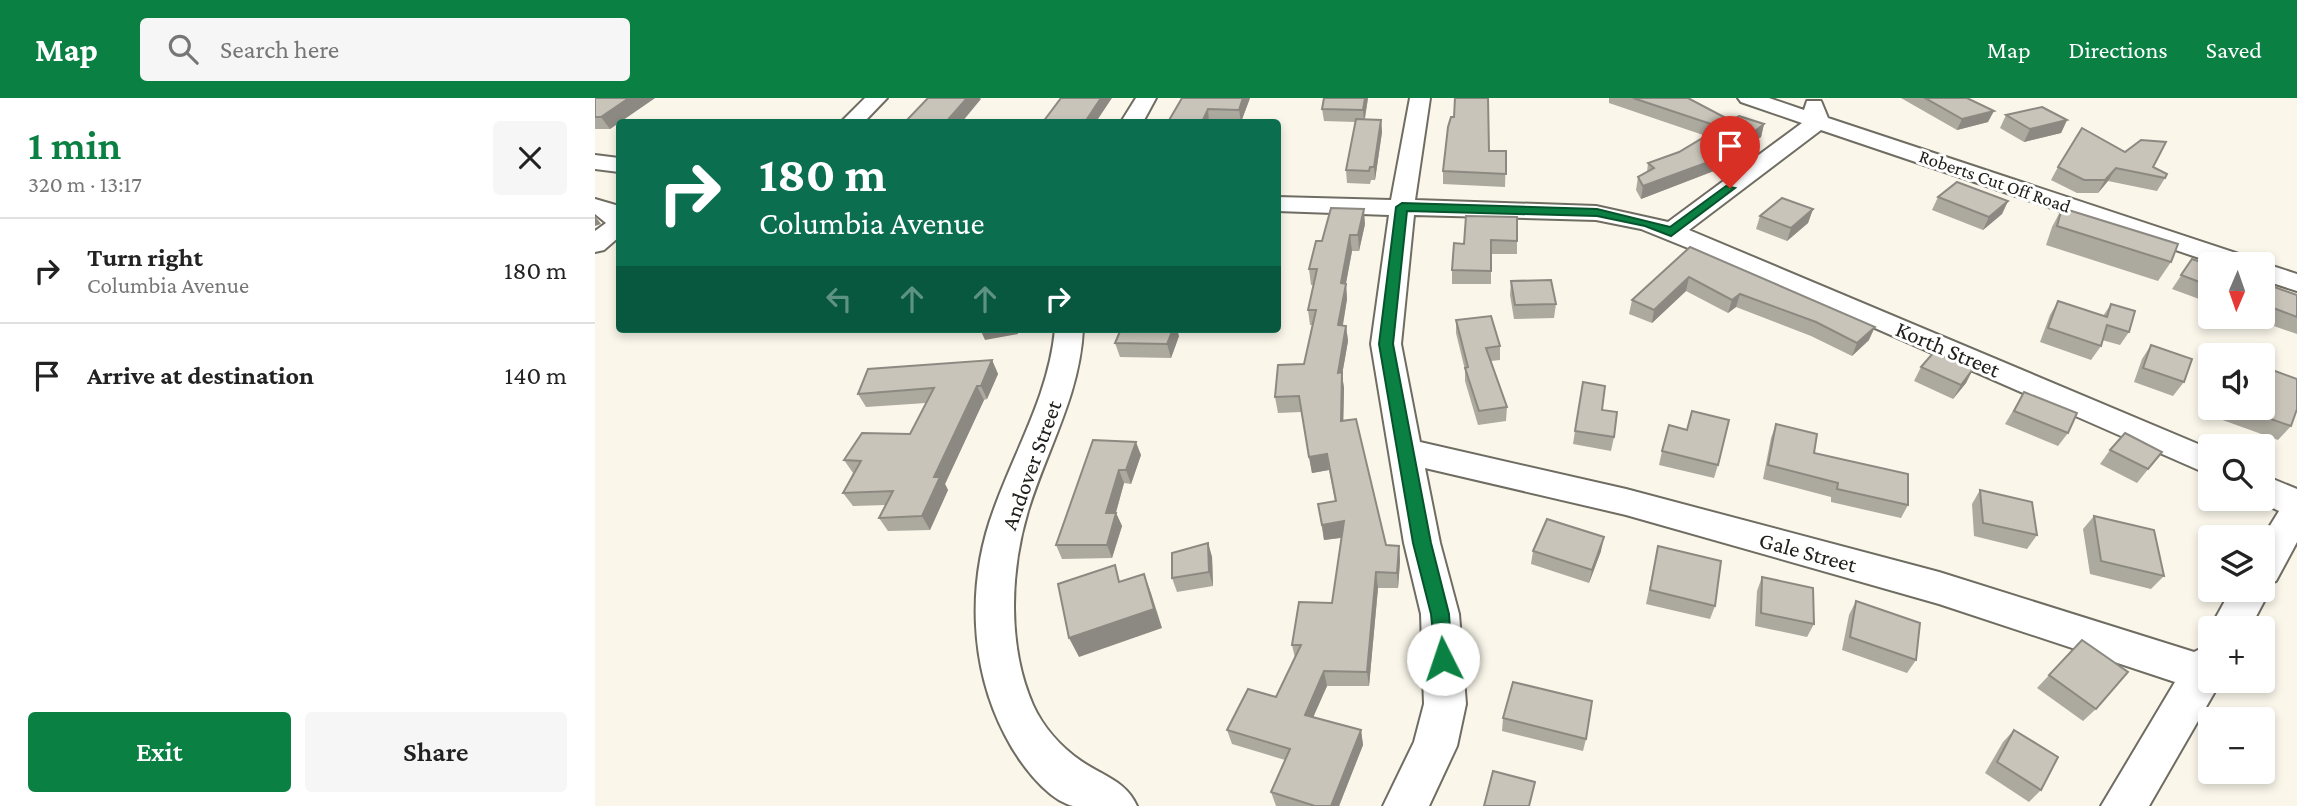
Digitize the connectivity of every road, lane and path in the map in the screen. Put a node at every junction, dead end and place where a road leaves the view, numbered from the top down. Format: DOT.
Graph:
graph roads {
  1 [pos="877,98"];
  2 [pos="1146,98"];
  3 [pos="1420,98"];
  4 [pos="1748,98"];
  5 [pos="1811,98"];
  6 [pos="855,119"];
  7 [pos="1134,119"];
  8 [pos="1818,122"];
  9 [pos="595,162"];
  10 [pos="616,164"];
  11 [pos="1281,204"];
  12 [pos="595,206"];
  13 [pos="1402,207"];
  14 [pos="616,219"];
  15 [pos="616,226"];
  16 [pos="1678,235"];
  17 [pos="595,244"];
  18 [pos="2206,252"];
  19 [pos="2275,275"];
  20 [pos="2297,283"];
  21 [pos="1068,333"];
  22 [pos="1406,451"];
  23 [pos="2198,458"];
  24 [pos="2275,494"];
  25 [pos="2297,504"];
  26 [pos="2297,510"];
  27 [pos="2275,549"];
  28 [pos="2198,664"];
  29 [pos="2198,682"];
  30 [pos="1114,806"];
  31 [pos="1406,806"];
  32 [pos="2124,806"];
  1 -- 6 [label="street"];
  2 -- 7 [label="street"];
  3 -- 13 [label="street"];
  4 -- 8 [label="street, Roberts Cut Off Road"];
  5 -- 8 [label="street"];
  8 -- 16 [label="street"];
  8 -- 18 [label="street, Roberts Cut Off Road"];
  9 -- 10 [label="street"];
  11 -- 13 [label="street, Korth Street"];
  12 -- 14 [label="street"];
  13 -- 16 [label="street, Korth Street"];
  13 -- 22 [label="street"];
  15 -- 17 [label="street"];
  16 -- 23 [label="street, Korth Street"];
  19 -- 20 [label="street"];
  21 -- 30 [label="street, Andover Street"];
  22 -- 28 [label="street, Gale Street"];
  22 -- 31 [label="street"];
  24 -- 25 [label="street"];
  26 -- 27 [label="street"];
  29 -- 32 [label="street"];
}
